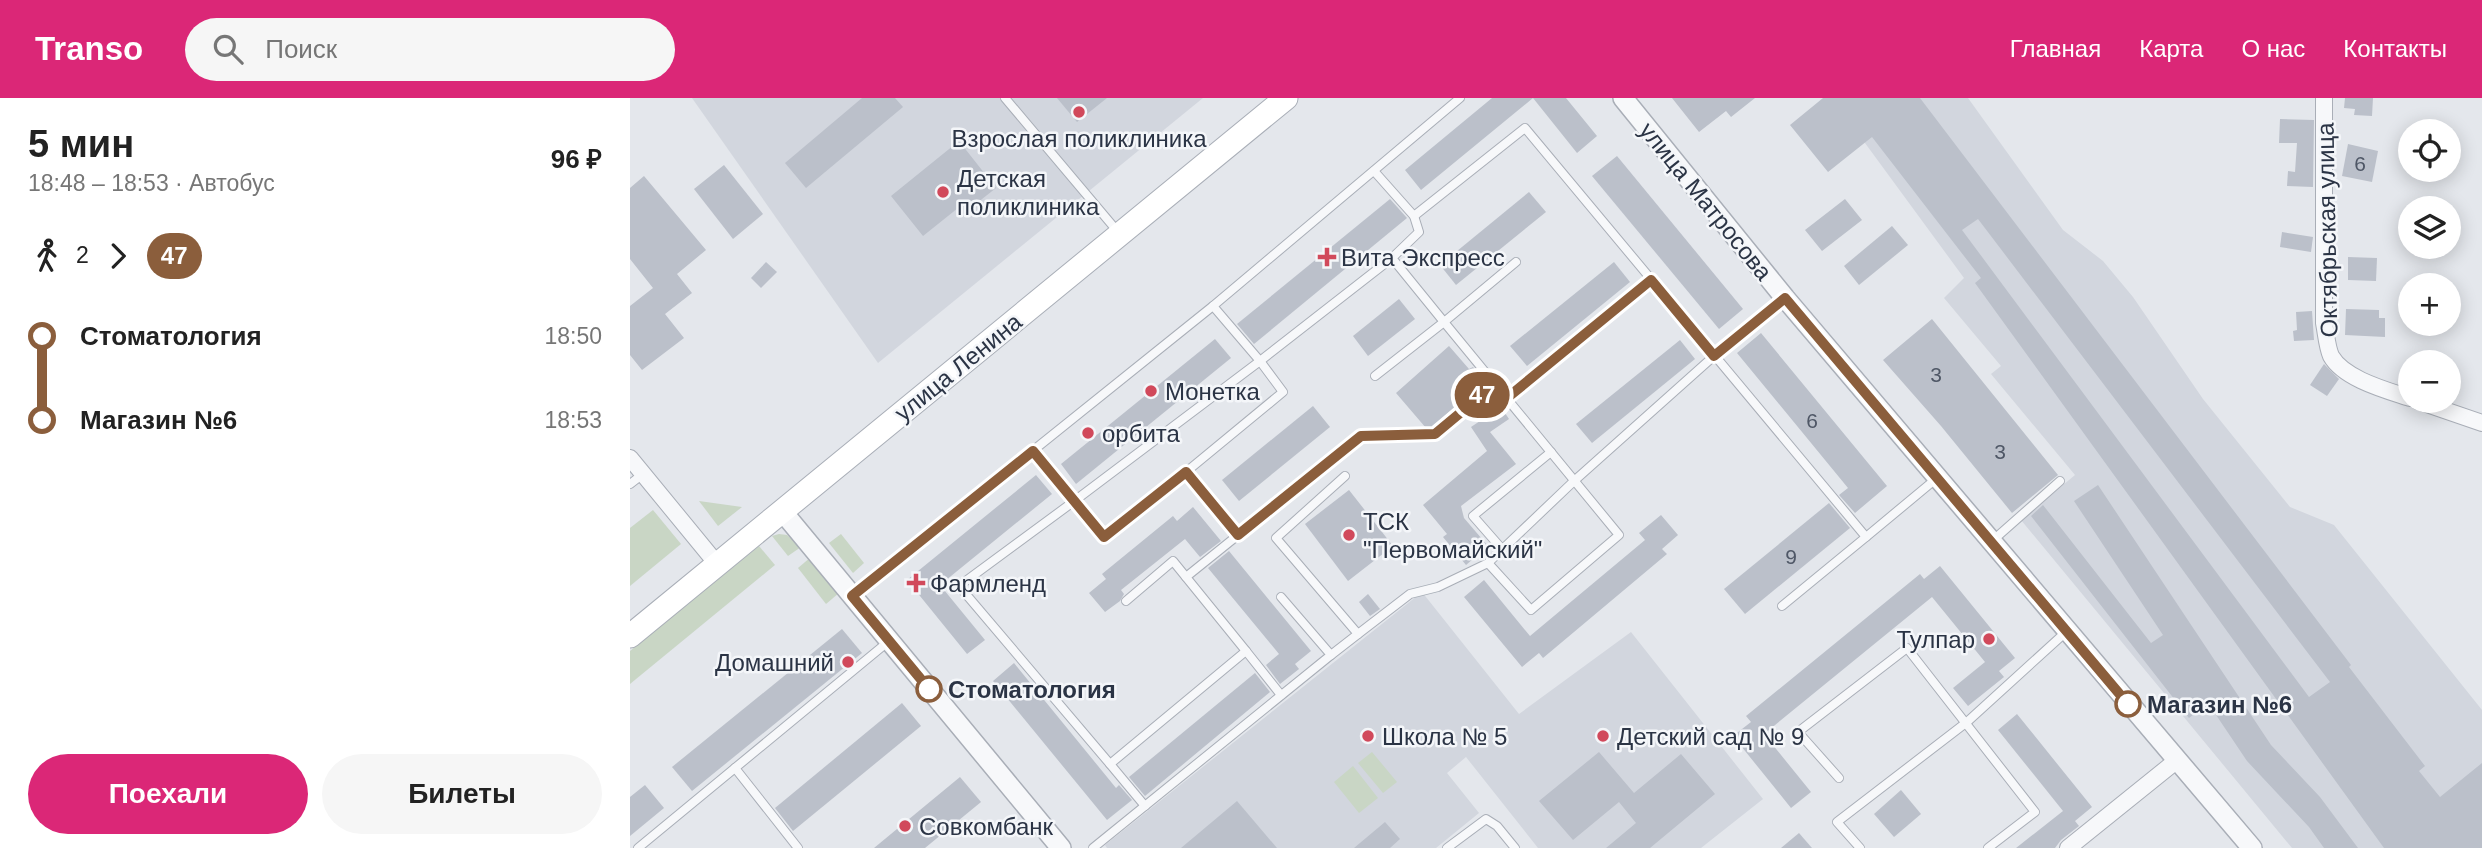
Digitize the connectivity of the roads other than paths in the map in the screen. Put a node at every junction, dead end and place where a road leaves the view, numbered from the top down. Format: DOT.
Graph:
graph roads {
  1 [pos="1005,98"];
  2 [pos="1286,98"];
  3 [pos="1460,98"];
  4 [pos="1623,98"];
  5 [pos="2323,98"];
  6 [pos="1374,171"];
  7 [pos="1414,216"];
  8 [pos="1120,234"];
  9 [pos="1392,258"];
  10 [pos="1516,262"];
  11 [pos="1651,280"];
  12 [pos="1785,298"];
  13 [pos="1213,306"];
  14 [pos="1444,322"];
  15 [pos="1714,356"];
  16 [pos="1260,360"];
  17 [pos="1375,376"];
  18 [pos="1495,384"];
  19 [pos="2398,394"];
  20 [pos="1507,398"];
  21 [pos="2453,413"];
  22 [pos="2482,423"];
  23 [pos="1033,451"];
  24 [pos="1551,452"];
  25 [pos="630,458"];
  26 [pos="1186,472"];
  27 [pos="1345,476"];
  28 [pos="1937,478"];
  29 [pos="636,479"];
  30 [pos="1574,481"];
  31 [pos="2060,481"];
  32 [pos="1073,502"];
  33 [pos="782,512"];
  34 [pos="1238,535"];
  35 [pos="1866,537"];
  36 [pos="1991,542"];
  37 [pos="1502,549"];
  38 [pos="1488,563"];
  39 [pos="717,564"];
  40 [pos="1186,577"];
  41 [pos="852,596"];
  42 [pos="1281,597"];
  43 [pos="1126,601"];
  44 [pos="1782,606"];
  45 [pos="2067,631"];
  46 [pos="1358,634"];
  47 [pos="630,636"];
  48 [pos="889,641"];
  49 [pos="1246,651"];
  50 [pos="1331,655"];
  51 [pos="1282,695"];
  52 [pos="1966,722"];
  53 [pos="2176,761"];
  54 [pos="1110,764"];
  55 [pos="735,768"];
  56 [pos="1839,778"];
  57 [pos="1145,806"];
  58 [pos="639,848"];
  59 [pos="798,848"];
  60 [pos="1061,848"];
  61 [pos="1093,848"];
  62 [pos="1447,848"];
  63 [pos="1515,848"];
  64 [pos="1860,848"];
  65 [pos="1988,848"];
  66 [pos="2068,848"];
  67 [pos="2252,848"];
  1 -- 8 [label="lane"];
  2 -- 8 [label="main road, улица Ленина"];
  3 -- 6 [label="lane"];
  4 -- 12 [label="street, улица Матросова"];
  5 -- 19 [label="street, Октябрьская улица"];
  6 -- 7 [label="lane"];
  6 -- 13 [label="lane"];
  7 -- 9 [label="lane"];
  7 -- 11 [label="lane"];
  8 -- 33 [label="main road, улица Ленина"];
  9 -- 14 [label="lane"];
  9 -- 16 [label="lane"];
  10 -- 14 [label="lane"];
  11 -- 15 [label="lane"];
  11 -- 20 [label="lane"];
  12 -- 15 [label="lane"];
  12 -- 28 [label="street, улица Матросова"];
  13 -- 16 [label="lane"];
  13 -- 23 [label="lane"];
  14 -- 17 [label="lane"];
  14 -- 18 [label="lane"];
  15 -- 30 [label="lane"];
  15 -- 35 [label="lane"];
  16 -- 26 [label="lane"];
  16 -- 32 [label="lane"];
  18 -- 20 [label="lane"];
  18 -- 34 [label="lane"];
  20 -- 24 [label="lane"];
  21 -- 22 [label="street"];
  23 -- 32 [label="lane"];
  23 -- 41 [label="lane"];
  24 -- 30 [label="lane"];
  24 -- 37 [label="lane"];
  25 -- 29 [label="street"];
  26 -- 32 [label="lane"];
  26 -- 34 [label="lane"];
  27 -- 46 [label="lane"];
  28 -- 35 [label="lane"];
  28 -- 36 [label="street, улица Матросова"];
  29 -- 39 [label="street"];
  30 -- 37 [label="lane"];
  30 -- 38 [label="lane"];
  31 -- 36 [label="lane"];
  32 -- 54 [label="lane"];
  33 -- 39 [label="main road, улица Ленина"];
  33 -- 41 [label="street"];
  34 -- 40 [label="lane"];
  35 -- 44 [label="lane"];
  36 -- 45 [label="street, улица Матросова"];
  37 -- 38 [label="lane"];
  38 -- 46 [label="lane"];
  39 -- 47 [label="main road, улица Ленина"];
  40 -- 43 [label="lane"];
  40 -- 49 [label="lane"];
  41 -- 48 [label="street"];
  42 -- 50 [label="lane"];
  45 -- 52 [label="lane"];
  45 -- 53 [label="street, улица Матросова"];
  46 -- 50 [label="lane"];
  48 -- 55 [label="lane"];
  48 -- 60 [label="street"];
  49 -- 51 [label="lane"];
  49 -- 54 [label="lane"];
  50 -- 51 [label="lane"];
  51 -- 57 [label="lane"];
  52 -- 56 [label="lane"];
  52 -- 64 [label="lane"];
  52 -- 65 [label="lane"];
  53 -- 66 [label="street"];
  53 -- 67 [label="street, улица Матросова"];
  54 -- 57 [label="lane"];
  55 -- 58 [label="lane"];
  55 -- 59 [label="lane"];
  57 -- 61 [label="lane"];
  62 -- 63 [label="lane"];
}
